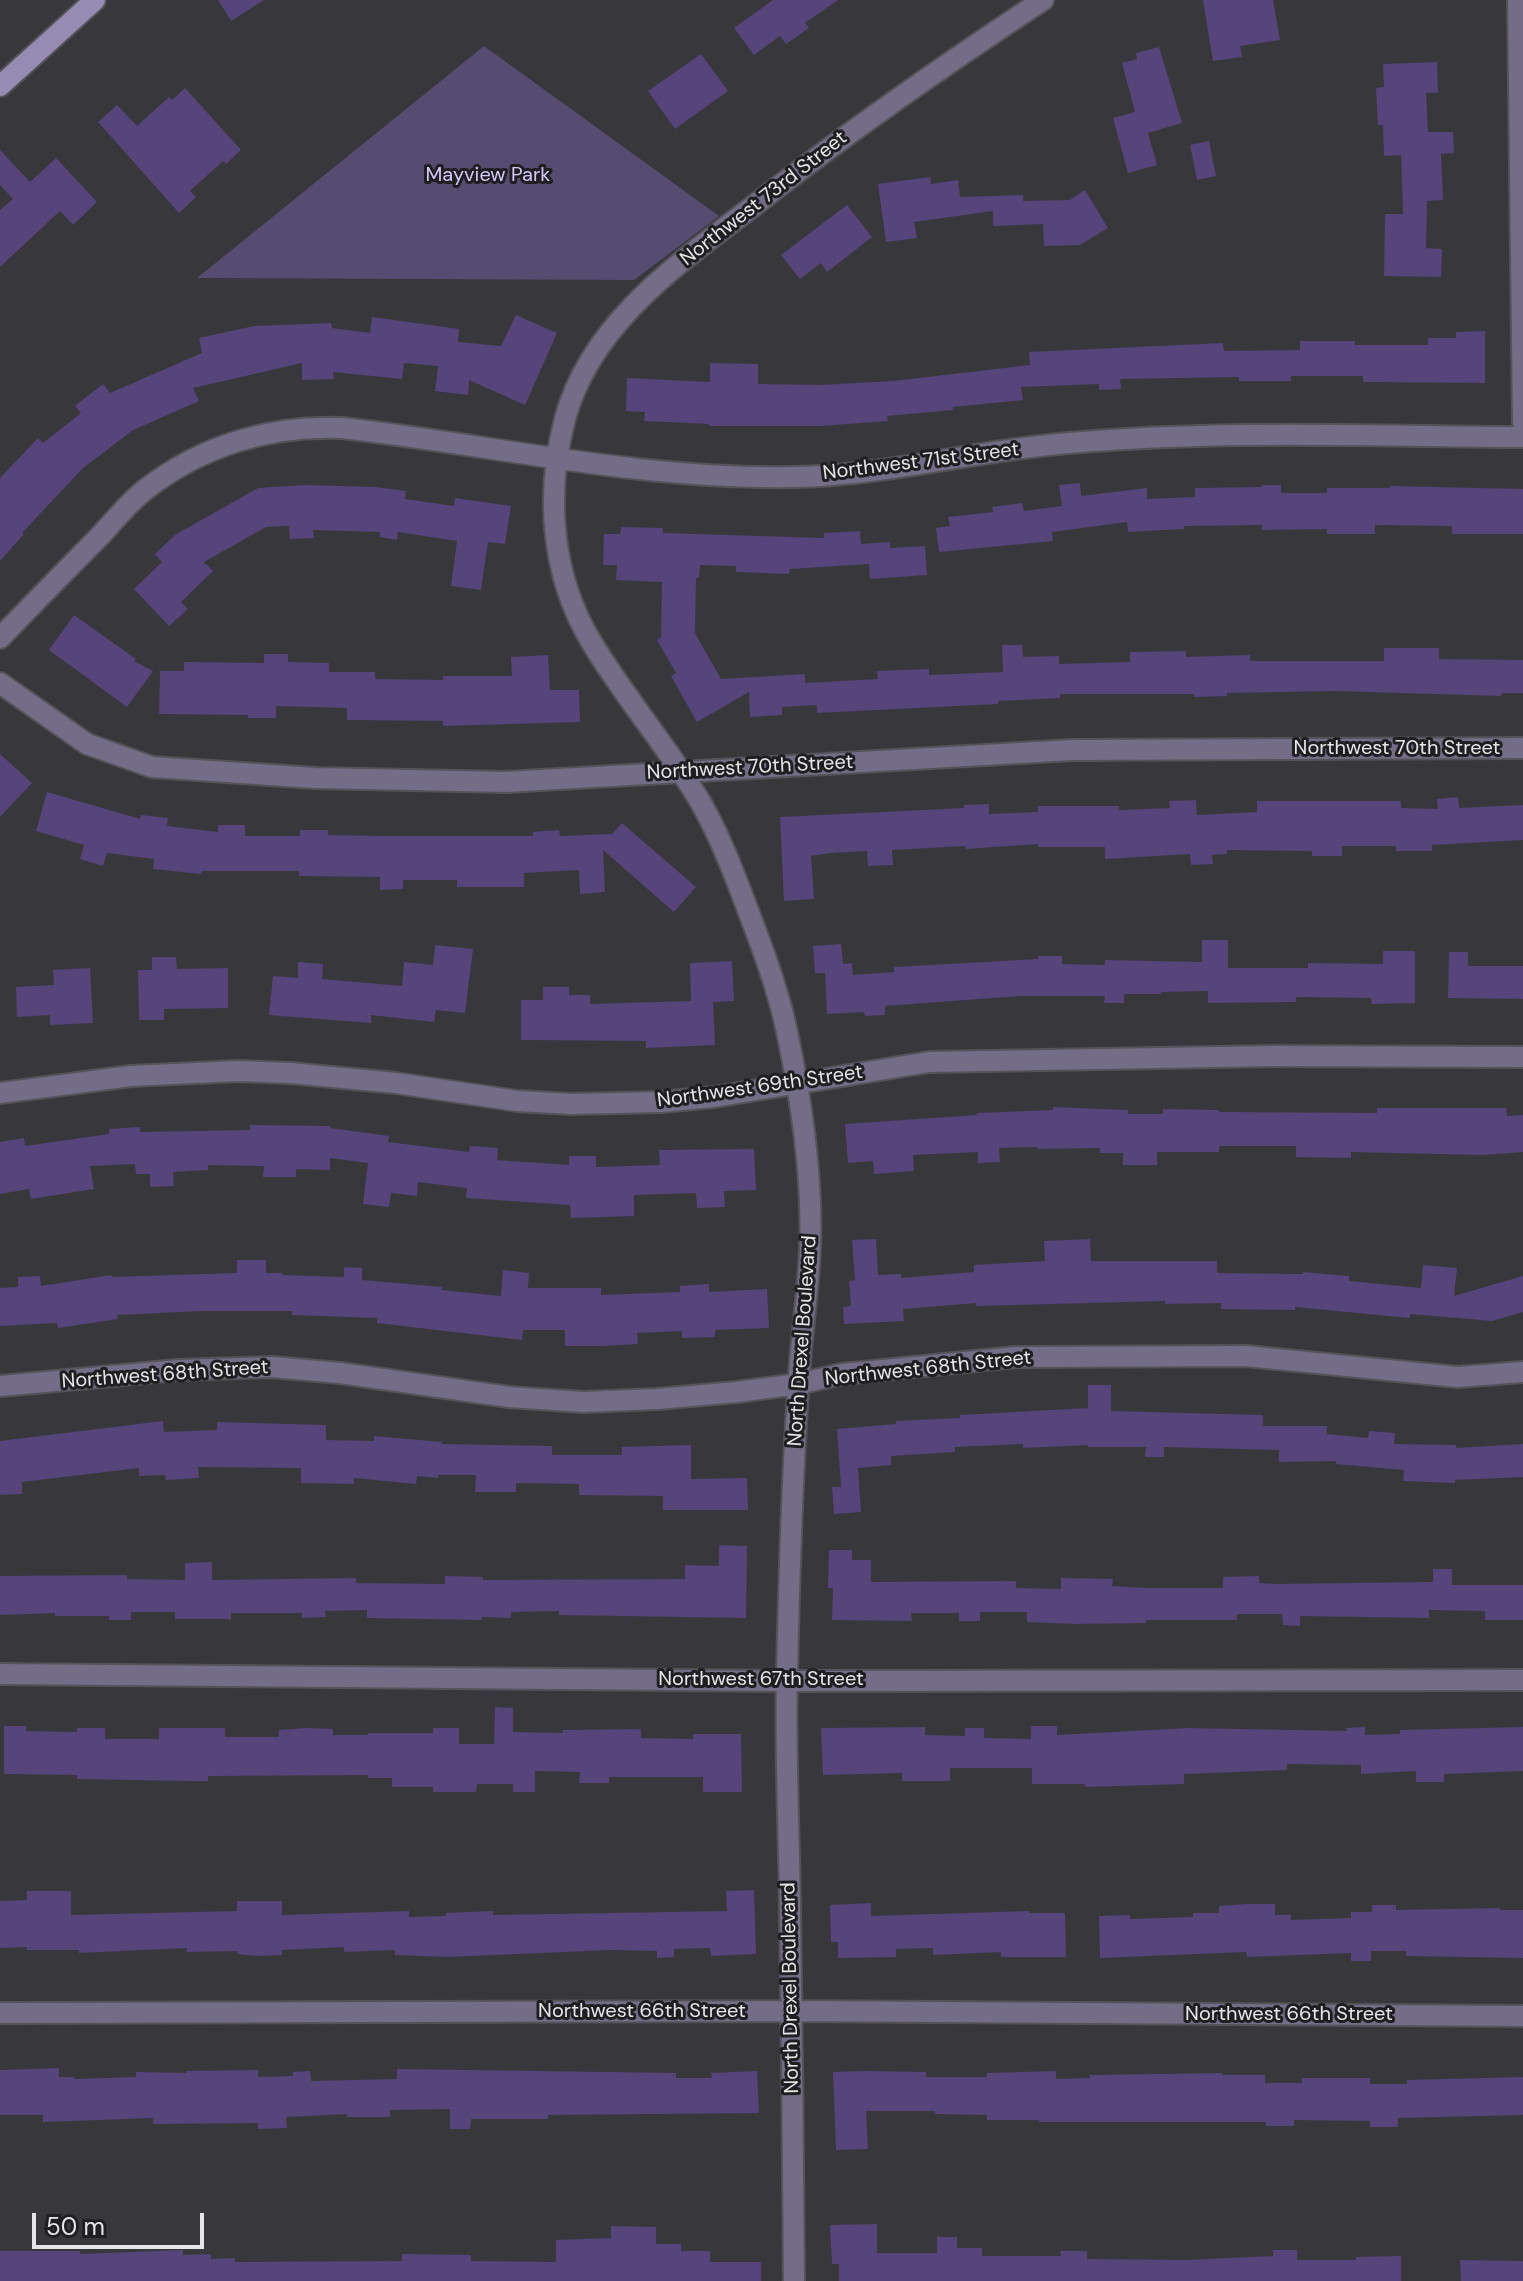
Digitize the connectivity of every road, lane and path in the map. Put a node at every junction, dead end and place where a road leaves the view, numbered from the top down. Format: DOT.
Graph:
graph roads {
  1 [pos="95,0"];
  2 [pos="1043,0"];
  3 [pos="1518,0"];
  4 [pos="0,86"];
  5 [pos="1522,128"];
  6 [pos="1523,422"];
  7 [pos="1523,437"];
  8 [pos="557,459"];
  9 [pos="0,638"];
  10 [pos="0,683"];
  11 [pos="1523,748"];
  12 [pos="681,772"];
  13 [pos="1523,1057"];
  14 [pos="797,1083"];
  15 [pos="0,1093"];
  16 [pos="1523,1372"];
  17 [pos="798,1384"];
  18 [pos="0,1386"];
  19 [pos="0,1674"];
  20 [pos="1523,1680"];
  21 [pos="786,1681"];
  22 [pos="792,2011"];
  23 [pos="0,2013"];
  24 [pos="1523,2016"];
  25 [pos="794,2281"];
  1 -- 4 [label="street"];
  2 -- 8 [label="street, Northwest 73rd Street"];
  3 -- 5 [label="street"];
  5 -- 6 [label="street"];
  7 -- 8 [label="street, Northwest 71st Street"];
  8 -- 9 [label="street, Northwest 71st Street"];
  8 -- 12 [label="street, North Drexel Boulevard"];
  10 -- 12 [label="street, Northwest 70th Street"];
  11 -- 12 [label="street, Northwest 70th Street"];
  12 -- 14 [label="street, North Drexel Boulevard"];
  13 -- 14 [label="street, Northwest 69th Street"];
  14 -- 15 [label="street, Northwest 69th Street"];
  14 -- 17 [label="street, North Drexel Boulevard"];
  16 -- 17 [label="street, Northwest 68th Street"];
  17 -- 18 [label="street, Northwest 68th Street"];
  17 -- 21 [label="street, North Drexel Boulevard"];
  19 -- 21 [label="street, Northwest 67th Street"];
  20 -- 21 [label="street, Northwest 67th Street"];
  21 -- 22 [label="street, North Drexel Boulevard"];
  22 -- 23 [label="street, Northwest 66th Street"];
  22 -- 24 [label="street, Northwest 66th Street"];
  22 -- 25 [label="street, North Drexel Boulevard"];
}
